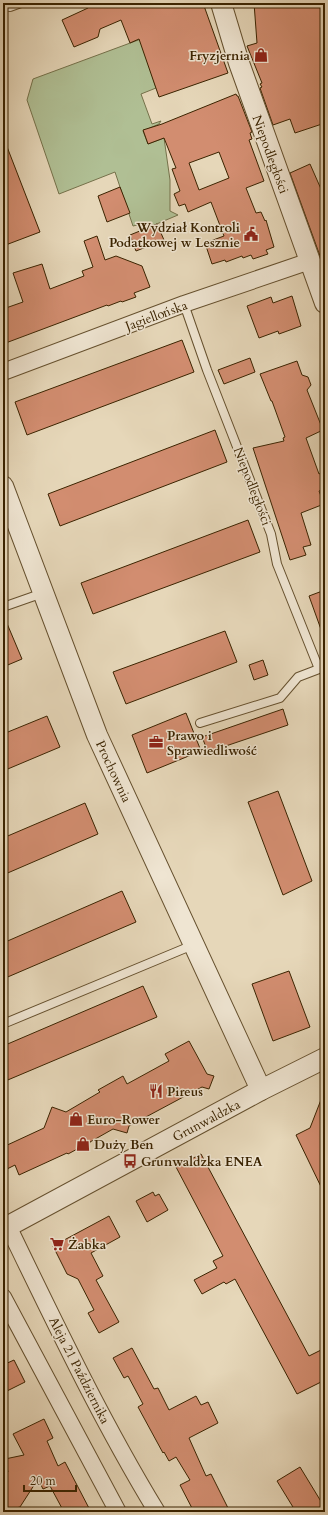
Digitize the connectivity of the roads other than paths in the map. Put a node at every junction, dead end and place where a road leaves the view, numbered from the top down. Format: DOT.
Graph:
graph roads {
  1 [pos="9,3"];
  2 [pos="21,3"];
  3 [pos="221,3"];
  4 [pos="310,261"];
  5 [pos="325,303"];
  6 [pos="184,304"];
  7 [pos="3,372"];
  8 [pos="3,486"];
  9 [pos="43,593"];
  10 [pos="3,607"];
  11 [pos="322,668"];
  12 [pos="200,723"];
  13 [pos="194,945"];
  14 [pos="3,1024"];
  15 [pos="325,1058"];
  16 [pos="261,1090"];
  17 [pos="6,1227"];
  18 [pos="3,1297"];
  19 [pos="118,1512"];
  20 [pos="157,1512"];
  1 -- 2 [label="lane"];
  3 -- 4 [label="street, Niepodległości"];
  4 -- 5 [label="street, Niepodległości"];
  4 -- 6 [label="street, Jagiellońska"];
  6 -- 7 [label="street, Jagiellońska"];
  6 -- 11 [label="lane, Niepodległości"];
  8 -- 9 [label="street, Prochownia"];
  9 -- 10 [label="lane"];
  9 -- 13 [label="street, Prochownia"];
  11 -- 12 [label="lane, Niepodległości"];
  13 -- 14 [label="lane"];
  13 -- 16 [label="street, Prochownia"];
  15 -- 16 [label="street, Grunwaldzka"];
  16 -- 17 [label="street, Grunwaldzka"];
  17 -- 20 [label="street, Aleja 21 Października"];
  18 -- 19 [label="street"];
}
